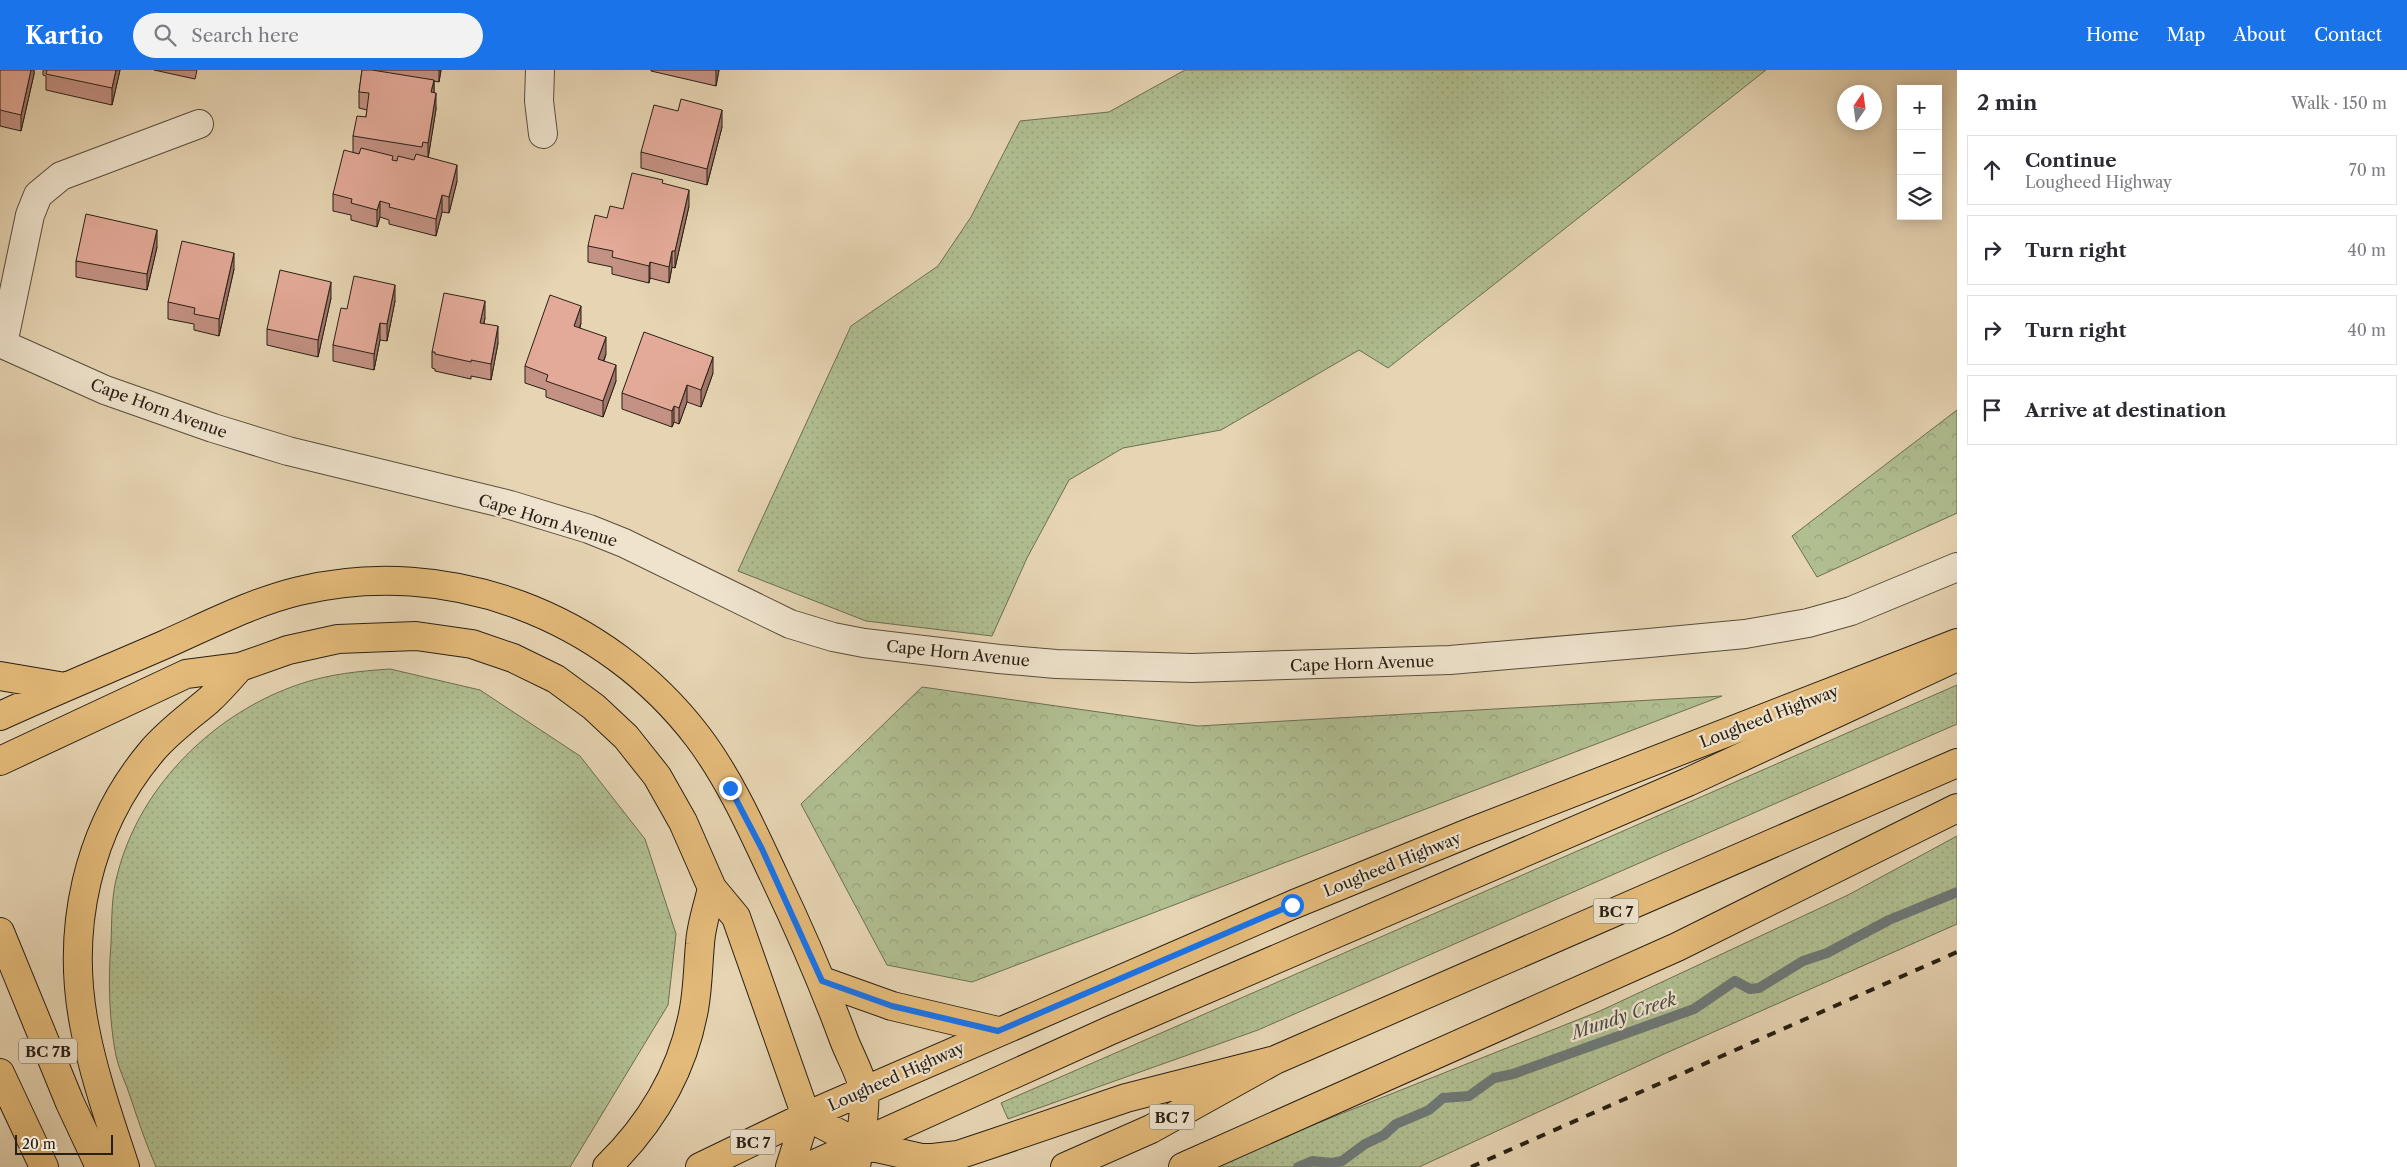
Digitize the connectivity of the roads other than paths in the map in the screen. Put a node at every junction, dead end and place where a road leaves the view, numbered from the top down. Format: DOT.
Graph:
graph roads {
  1 [pos="540,70"];
  2 [pos="199,124"];
  3 [pos="543,134"];
  4 [pos="2,344"];
  5 [pos="1957,567"];
  6 [pos="1957,643"];
  7 [pos="1957,657"];
  8 [pos="240,667"];
  9 [pos="0,676"];
  10 [pos="65,687"];
  11 [pos="0,716"];
  12 [pos="0,760"];
  13 [pos="1957,763"];
  14 [pos="1957,808"];
  15 [pos="712,888"];
  16 [pos="0,932"];
  17 [pos="822,981"];
  18 [pos="998,1031"];
  19 [pos="1275,1060"];
  20 [pos="0,1073"];
  21 [pos="864,1092"];
  22 [pos="806,1116"];
  23 [pos="858,1156"];
  24 [pos="44,1167"];
  25 [pos="100,1167"];
  26 [pos="125,1167"];
  27 [pos="607,1167"];
  28 [pos="700,1167"];
  29 [pos="790,1167"];
  30 [pos="808,1167"];
  31 [pos="1065,1167"];
  32 [pos="1183,1167"];
  1 -- 3 [label="street"];
  2 -- 4 [label="street"];
  4 -- 5 [label="street, Cape Horn Avenue"];
  6 -- 18 [label="main road, Lougheed Highway / BC 7"];
  7 -- 23 [label="main road"];
  8 -- 12 [label="main road"];
  8 -- 15 [label="main road"];
  8 -- 26 [label="main road"];
  9 -- 10 [label="main road"];
  10 -- 11 [label="main road"];
  10 -- 17 [label="main road"];
  13 -- 19 [label="main road, BC 7"];
  14 -- 32 [label="main road"];
  15 -- 22 [label="main road"];
  15 -- 27 [label="main road"];
  16 -- 25 [label="main road, BC 7B"];
  17 -- 18 [label="main road"];
  17 -- 21 [label="main road"];
  18 -- 21 [label="main road, Lougheed Highway / BC 7"];
  19 -- 23 [label="main road"];
  19 -- 31 [label="main road, BC 7"];
  20 -- 24 [label="main road, BC 7B"];
  21 -- 22 [label="main road, Lougheed Highway / BC 7"];
  21 -- 23 [label="main road"];
  22 -- 23 [label="main road"];
  22 -- 28 [label="main road, Lougheed Highway / BC 7"];
  22 -- 29 [label="main road"];
  23 -- 30 [label="main road"];
}
